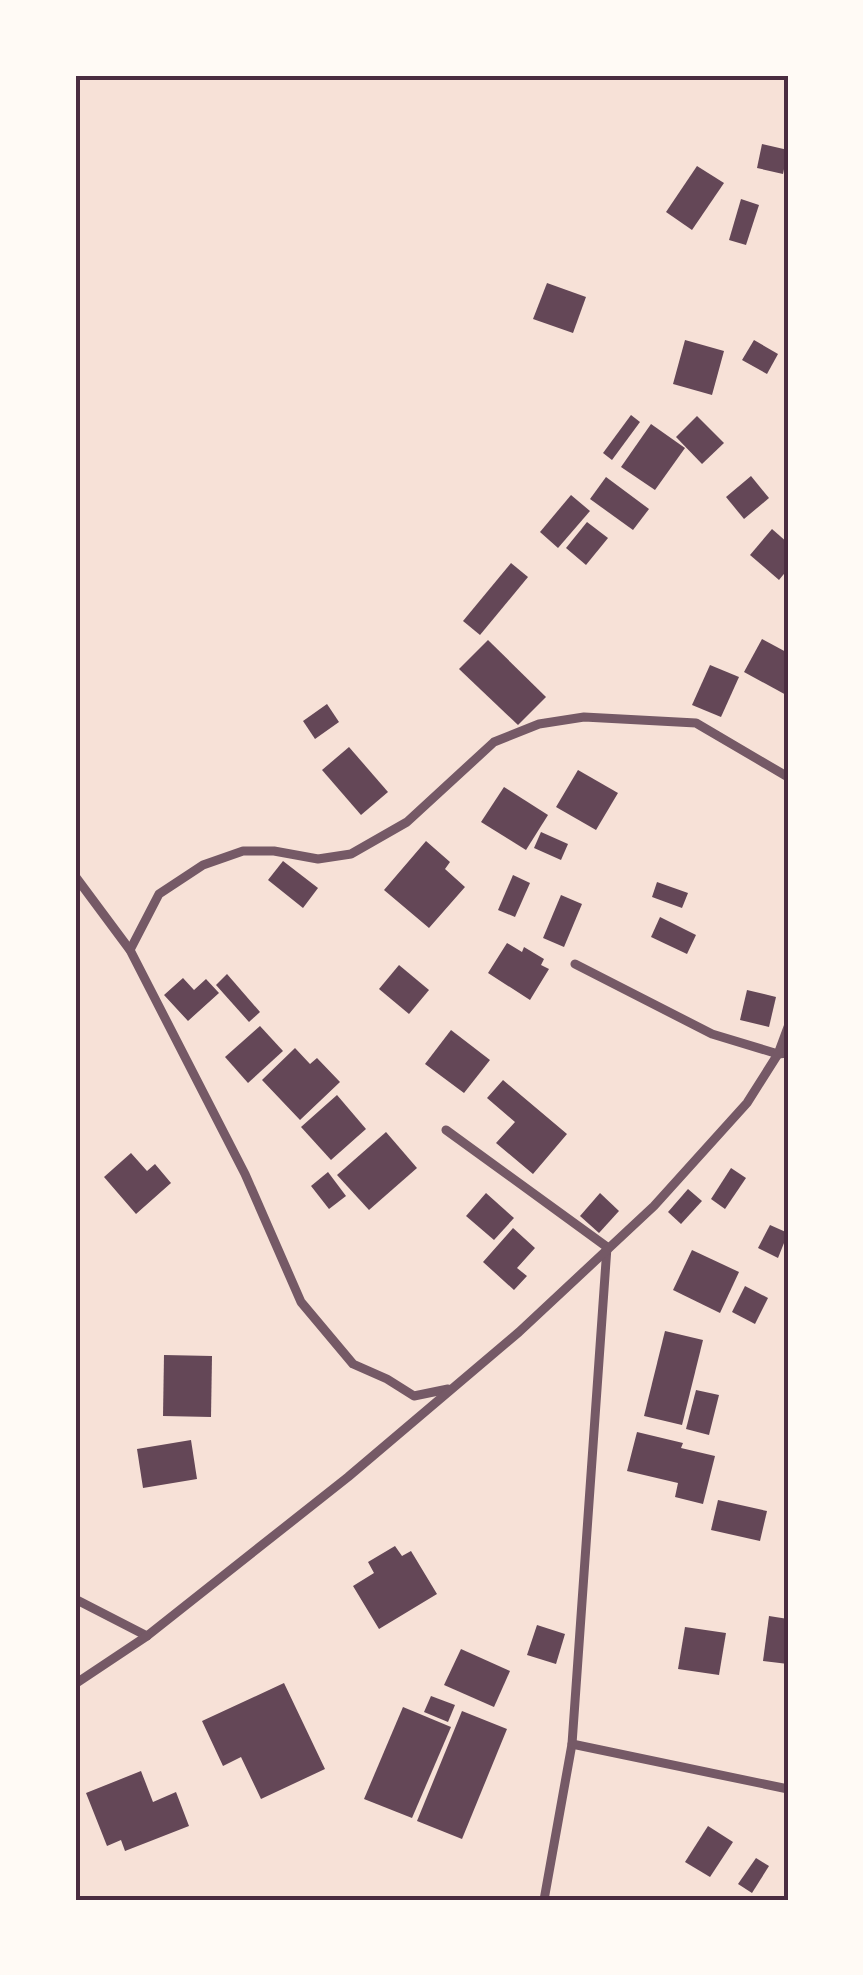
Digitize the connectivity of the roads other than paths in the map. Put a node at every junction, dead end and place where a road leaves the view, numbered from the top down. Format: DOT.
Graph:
graph roads {
  1 [pos="788,777"];
  2 [pos="75,876"];
  3 [pos="130,950"];
  4 [pos="575,964"];
  5 [pos="788,1027"];
  6 [pos="783,1053"];
  7 [pos="446,1130"];
  8 [pos="607,1247"];
  9 [pos="450,1389"];
  10 [pos="75,1599"];
  11 [pos="147,1636"];
  12 [pos="75,1684"];
  13 [pos="572,1744"];
  14 [pos="788,1789"];
  15 [pos="544,1900"];
  1 -- 3 [label="street"];
  2 -- 3 [label="street"];
  3 -- 9 [label="street"];
  4 -- 6 [label="street"];
  5 -- 6 [label="street"];
  6 -- 8 [label="street"];
  7 -- 8 [label="street"];
  8 -- 9 [label="street"];
  8 -- 13 [label="street"];
  9 -- 11 [label="street"];
  10 -- 11 [label="street"];
  11 -- 12 [label="street"];
  13 -- 14 [label="street"];
  13 -- 15 [label="street"];
}
